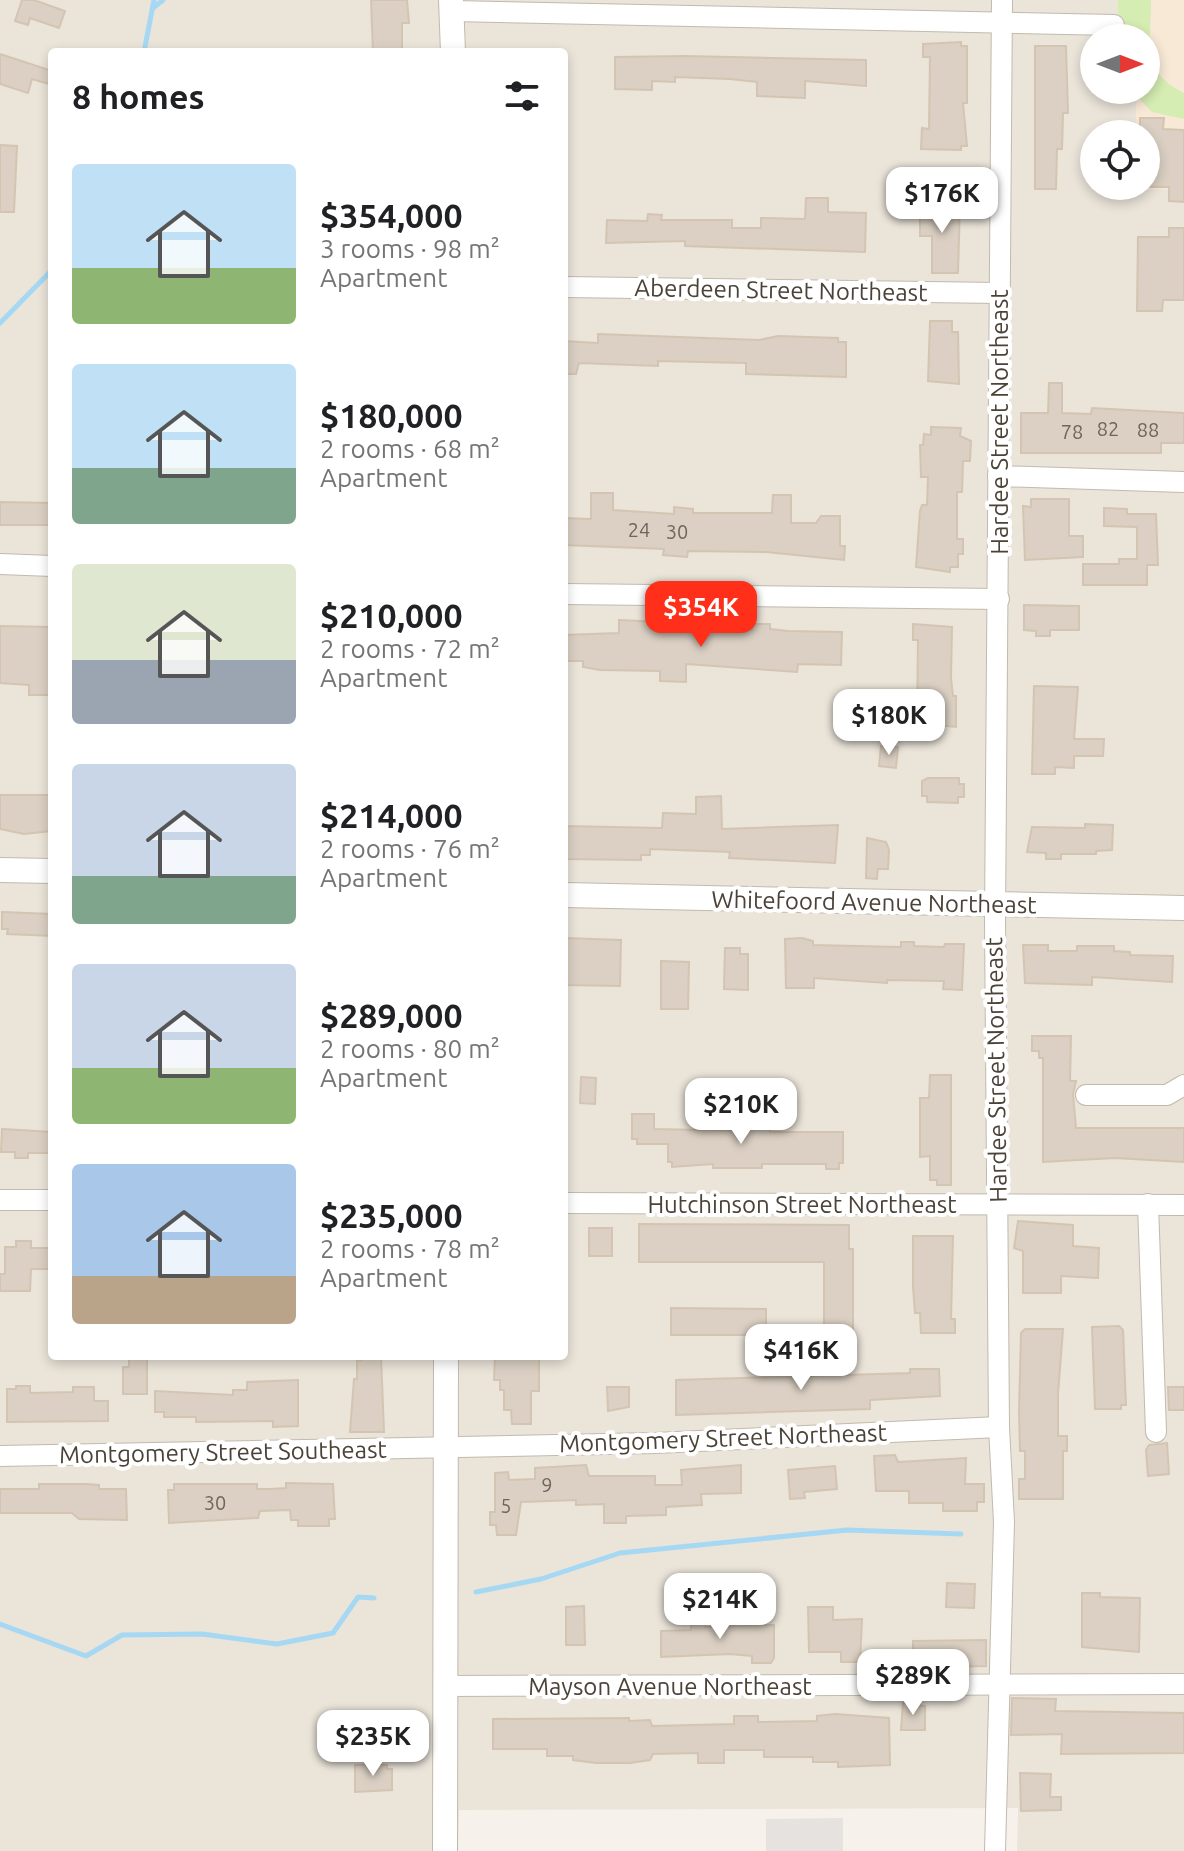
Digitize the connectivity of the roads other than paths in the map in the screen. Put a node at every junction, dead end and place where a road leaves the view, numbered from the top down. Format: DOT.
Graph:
graph roads {
  1 [pos="1002,0"];
  2 [pos="452,6"];
  3 [pos="1002,23"];
  4 [pos="1080,24"];
  5 [pos="453,48"];
  6 [pos="568,287"];
  7 [pos="999,293"];
  8 [pos="998,476"];
  9 [pos="1184,482"];
  10 [pos="0,564"];
  11 [pos="48,566"];
  12 [pos="568,594"];
  13 [pos="999,599"];
  14 [pos="0,870"];
  15 [pos="48,871"];
  16 [pos="568,895"];
  17 [pos="995,905"];
  18 [pos="1184,908"];
  19 [pos="1184,1085"];
  20 [pos="1086,1095"];
  21 [pos="0,1200"];
  22 [pos="48,1200"];
  23 [pos="568,1203"];
  24 [pos="998,1204"];
  25 [pos="1148,1204"];
  26 [pos="1184,1205"];
  27 [pos="446,1360"];
  28 [pos="999,1427"];
  29 [pos="1156,1432"];
  30 [pos="446,1447"];
  31 [pos="0,1456"];
  32 [pos="1184,1684"];
  33 [pos="1001,1685"];
  34 [pos="445,1686"];
  35 [pos="445,1851"];
  36 [pos="995,1851"];
  1 -- 3 [label="street, Hardee Street Northeast"];
  2 -- 3 [label="street"];
  2 -- 5 [label="street"];
  3 -- 4 [label="street"];
  3 -- 7 [label="street, Hardee Street Northeast"];
  6 -- 7 [label="street, Aberdeen Street Northeast"];
  7 -- 8 [label="street, Hardee Street Northeast"];
  8 -- 9 [label="street"];
  8 -- 13 [label="street, Hardee Street Northeast"];
  10 -- 11 [label="street"];
  12 -- 13 [label="street"];
  13 -- 17 [label="street, Hardee Street Northeast"];
  14 -- 15 [label="street"];
  16 -- 17 [label="street, Whitefoord Avenue Northeast"];
  17 -- 18 [label="street, Whitefoord Avenue Northeast"];
  17 -- 24 [label="street, Hardee Street Northeast"];
  19 -- 20 [label="street"];
  21 -- 22 [label="street"];
  23 -- 24 [label="street, Hutchinson Street Northeast"];
  24 -- 25 [label="street, Hutchinson Street Northeast"];
  24 -- 28 [label="street, Hardee Street Northeast"];
  25 -- 26 [label="street, Hutchinson Street Northeast"];
  25 -- 29 [label="street"];
  27 -- 30 [label="street"];
  28 -- 30 [label="street, Montgomery Street Northeast"];
  28 -- 33 [label="street, Hardee Street Northeast"];
  30 -- 31 [label="street, Montgomery Street Southeast"];
  30 -- 34 [label="street"];
  32 -- 33 [label="street, Mayson Avenue Northeast"];
  33 -- 34 [label="street, Mayson Avenue Northeast"];
  33 -- 36 [label="street, Hardee Street Northeast"];
  34 -- 35 [label="street"];
}
